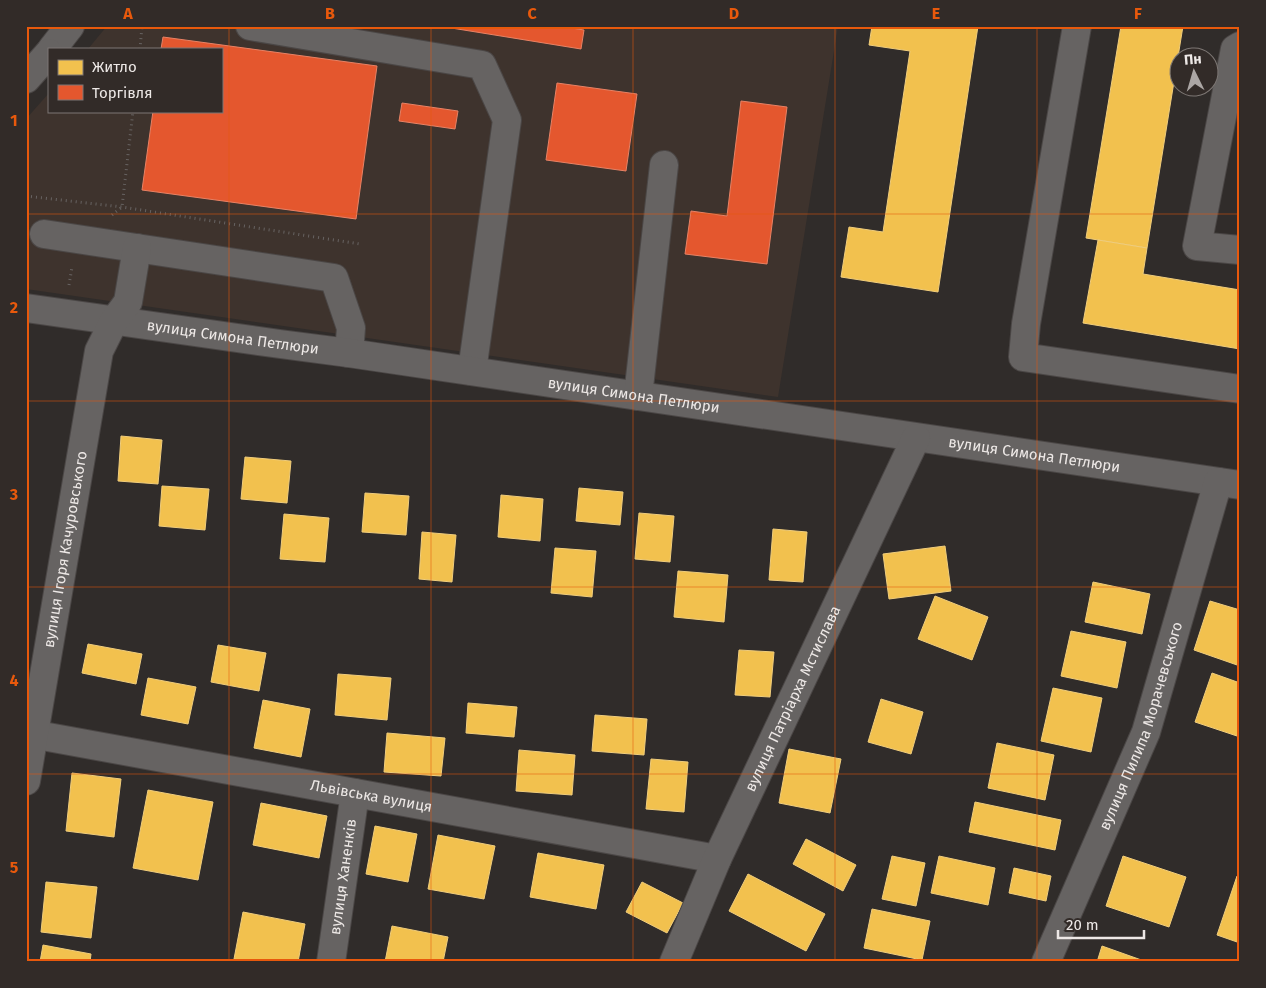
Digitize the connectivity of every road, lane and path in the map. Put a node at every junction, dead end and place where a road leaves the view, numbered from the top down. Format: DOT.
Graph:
graph roads {
  1 [pos="70,26"];
  2 [pos="142,26"];
  3 [pos="250,26"];
  4 [pos="1077,26"];
  5 [pos="1240,46"];
  6 [pos="53,48"];
  7 [pos="140,48"];
  8 [pos="48,54"];
  9 [pos="26,79"];
  10 [pos="133,112"];
  11 [pos="664,165"];
  12 [pos="26,196"];
  13 [pos="122,207"];
  14 [pos="44,234"];
  15 [pos="360,244"];
  16 [pos="137,248"];
  17 [pos="1240,250"];
  18 [pos="26,308"];
  19 [pos="114,321"];
  20 [pos="349,353"];
  21 [pos="472,371"];
  22 [pos="1240,389"];
  23 [pos="638,396"];
  24 [pos="916,438"];
  25 [pos="1229,484"];
  26 [pos="30,733"];
  27 [pos="26,781"];
  28 [pos="355,793"];
  29 [pos="717,859"];
  30 [pos="331,962"];
  31 [pos="674,962"];
  32 [pos="1046,962"];
  1 -- 6 [label="street"];
  2 -- 7 [label="path"];
  3 -- 21 [label="street"];
  4 -- 22 [label="street"];
  5 -- 17 [label="street"];
  8 -- 9 [label="street"];
  10 -- 13 [label="path"];
  11 -- 23 [label="street"];
  12 -- 13 [label="path"];
  13 -- 15 [label="path"];
  14 -- 16 [label="street"];
  16 -- 19 [label="street, вулиця Ігоря Качуровського"];
  16 -- 20 [label="street"];
  18 -- 19 [label="street, вулиця Симона Петлюри"];
  19 -- 20 [label="street, вулиця Симона Петлюри"];
  19 -- 26 [label="street, вулиця Ігоря Качуровського"];
  20 -- 21 [label="street, вулиця Симона Петлюри"];
  21 -- 23 [label="street, вулиця Симона Петлюри"];
  23 -- 24 [label="street, вулиця Симона Петлюри"];
  24 -- 25 [label="street, вулиця Симона Петлюри"];
  24 -- 29 [label="street, вулиця Патріарха Мстислава"];
  25 -- 32 [label="street, вулиця Пилипа Морачевського"];
  26 -- 27 [label="street, вулиця Ігоря Качуровського"];
  26 -- 28 [label="street, Львівська вулиця"];
  28 -- 29 [label="street, Львівська вулиця"];
  28 -- 30 [label="street, вулиця Ханенків"];
  29 -- 31 [label="street, вулиця Патріарха Мстислава"];
}
